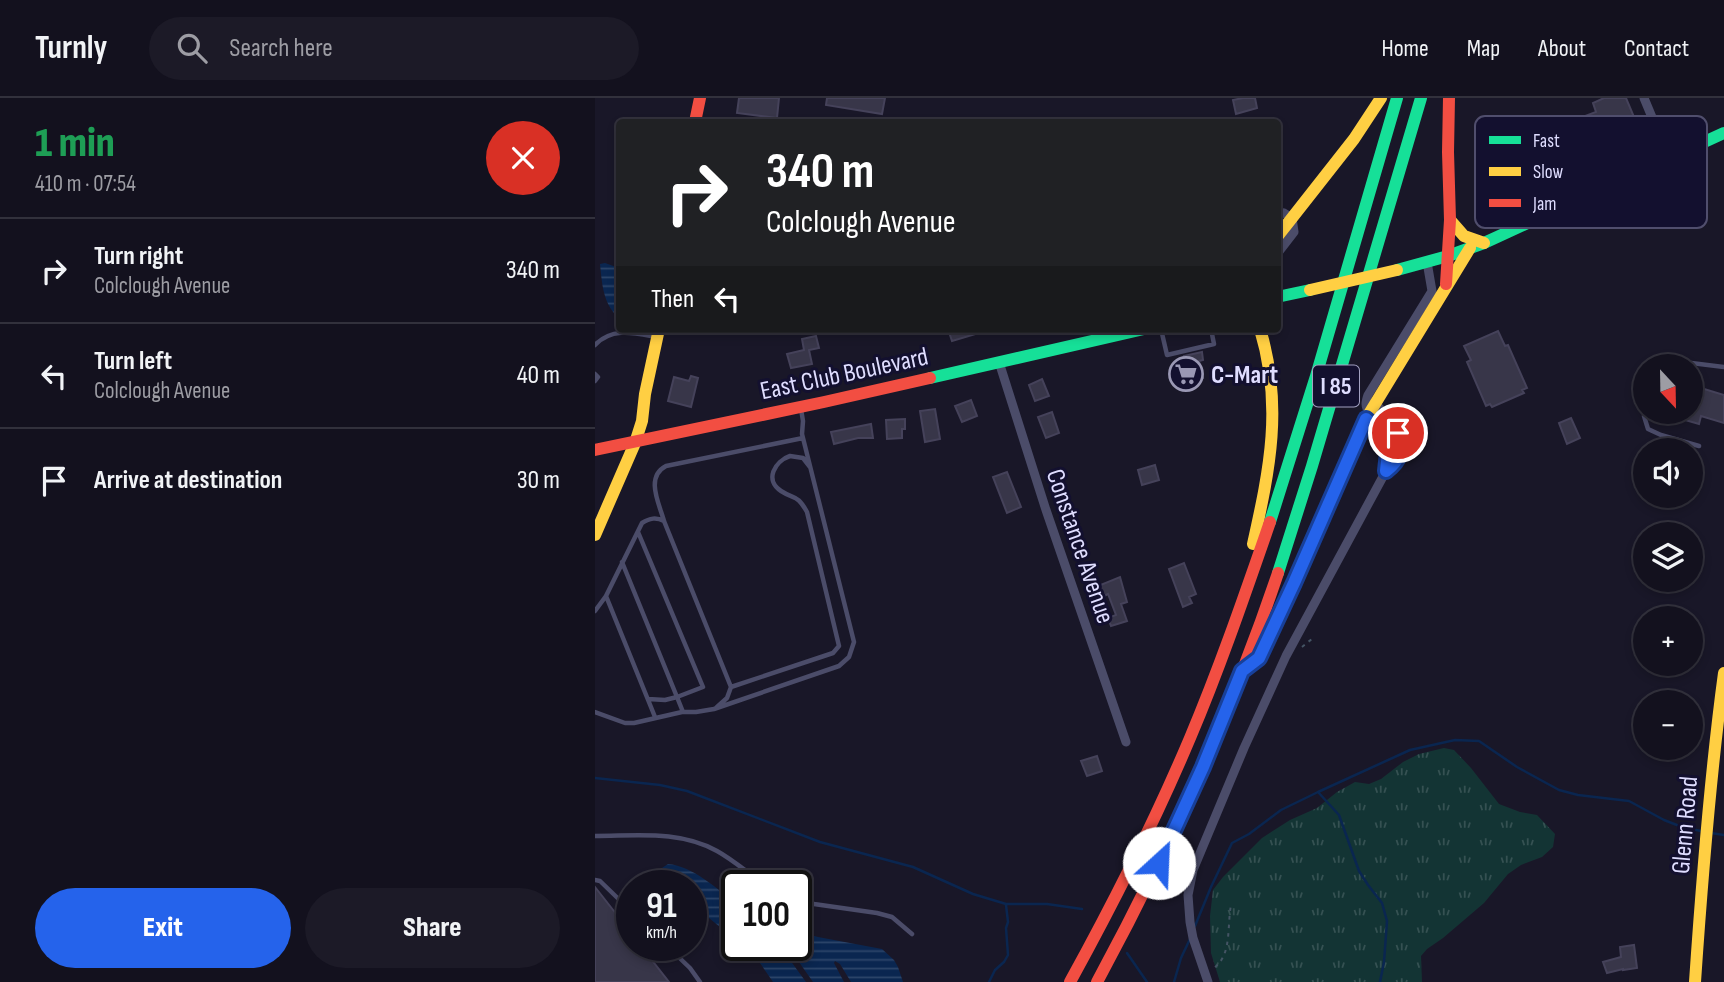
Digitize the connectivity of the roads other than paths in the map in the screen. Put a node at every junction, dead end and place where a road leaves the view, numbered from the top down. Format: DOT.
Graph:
graph roads {
  1 [pos="699,98"];
  2 [pos="1381,98"];
  3 [pos="1397,98"];
  4 [pos="1421,98"];
  5 [pos="1449,98"];
  6 [pos="1644,98"];
  7 [pos="1652,116"];
  8 [pos="696,119"];
  9 [pos="1724,133"];
  10 [pos="1707,141"];
  11 [pos="1281,213"];
  12 [pos="1292,218"];
  13 [pos="1450,220"];
  14 [pos="1517,228"];
  15 [pos="1281,232"];
  16 [pos="1484,243"];
  17 [pos="1471,248"];
  18 [pos="1281,249"];
  19 [pos="1448,256"];
  20 [pos="1427,262"];
  21 [pos="1446,287"];
  22 [pos="1281,294"];
  23 [pos="616,333"];
  24 [pos="658,333"];
  25 [pos="1126,333"];
  26 [pos="1162,333"];
  27 [pos="1212,333"];
  28 [pos="1261,333"];
  29 [pos="595,345"];
  30 [pos="999,362"];
  31 [pos="1703,364"];
  32 [pos="1724,367"];
  33 [pos="595,374"];
  34 [pos="595,381"];
  35 [pos="801,407"];
  36 [pos="1370,411"];
  37 [pos="1646,424"];
  38 [pos="803,438"];
  39 [pos="1671,438"];
  40 [pos="635,443"];
  41 [pos="595,450"];
  42 [pos="810,467"];
  43 [pos="1386,471"];
  44 [pos="664,521"];
  45 [pos="638,532"];
  46 [pos="595,535"];
  47 [pos="622,562"];
  48 [pos="605,596"];
  49 [pos="1242,603"];
  50 [pos="595,611"];
  51 [pos="1242,671"];
  52 [pos="1724,673"];
  53 [pos="731,687"];
  54 [pos="677,697"];
  55 [pos="647,699"];
  56 [pos="714,709"];
  57 [pos="595,712"];
  58 [pos="683,712"];
  59 [pos="655,717"];
  60 [pos="1126,742"];
  61 [pos="595,836"];
  62 [pos="744,870"];
  63 [pos="595,880"];
  64 [pos="616,896"];
  65 [pos="812,904"];
  66 [pos="912,934"];
  67 [pos="683,961"];
  68 [pos="1206,978"];
  69 [pos="701,982"];
  70 [pos="1070,982"];
  71 [pos="1097,982"];
  72 [pos="1695,982"];
  1 -- 8 [label="main road"];
  2 -- 12 [label="main road"];
  3 -- 49 [label="main road, I 85"];
  4 -- 51 [label="main road, I 85"];
  5 -- 13 [label="main road"];
  6 -- 7 [label="street"];
  9 -- 10 [label="main road"];
  11 -- 12 [label="street"];
  12 -- 15 [label="main road"];
  12 -- 18 [label="street"];
  13 -- 16 [label="main road"];
  13 -- 19 [label="main road"];
  14 -- 16 [label="main road"];
  16 -- 17 [label="main road"];
  17 -- 19 [label="main road"];
  17 -- 21 [label="main road"];
  19 -- 20 [label="main road"];
  19 -- 21 [label="main road"];
  20 -- 22 [label="main road, bridge"];
  20 -- 36 [label="street"];
  21 -- 36 [label="main road"];
  23 -- 29 [label="lane"];
  24 -- 40 [label="main road"];
  25 -- 30 [label="main road, East Club Boulevard"];
  26 -- 27 [label="lane"];
  28 -- 49 [label="main road"];
  30 -- 35 [label="main road, East Club Boulevard"];
  30 -- 60 [label="street, Constance Avenue"];
  31 -- 32 [label="lane"];
  33 -- 34 [label="lane"];
  35 -- 38 [label="lane"];
  35 -- 40 [label="main road, East Club Boulevard"];
  36 -- 43 [label="street"];
  36 -- 43 [label="street"];
  36 -- 51 [label="main road"];
  37 -- 39 [label="lane"];
  38 -- 42 [label="lane"];
  38 -- 44 [label="lane"];
  40 -- 41 [label="main road, East Club Boulevard"];
  40 -- 46 [label="main road"];
  42 -- 53 [label="lane"];
  42 -- 56 [label="lane"];
  43 -- 68 [label="street"];
  44 -- 45 [label="lane"];
  44 -- 53 [label="lane"];
  45 -- 47 [label="lane"];
  45 -- 54 [label="lane"];
  47 -- 48 [label="lane"];
  47 -- 54 [label="lane"];
  48 -- 50 [label="lane"];
  48 -- 55 [label="lane"];
  49 -- 70 [label="main road, I 85"];
  51 -- 71 [label="main road, I 85"];
  52 -- 72 [label="main road, Glenn Road"];
  53 -- 56 [label="lane"];
  54 -- 55 [label="lane"];
  54 -- 58 [label="lane"];
  55 -- 59 [label="lane"];
  56 -- 58 [label="lane"];
  57 -- 59 [label="lane"];
  58 -- 59 [label="lane"];
  61 -- 62 [label="lane"];
  63 -- 64 [label="lane"];
  65 -- 66 [label="lane"];
  67 -- 69 [label="lane"];
}
